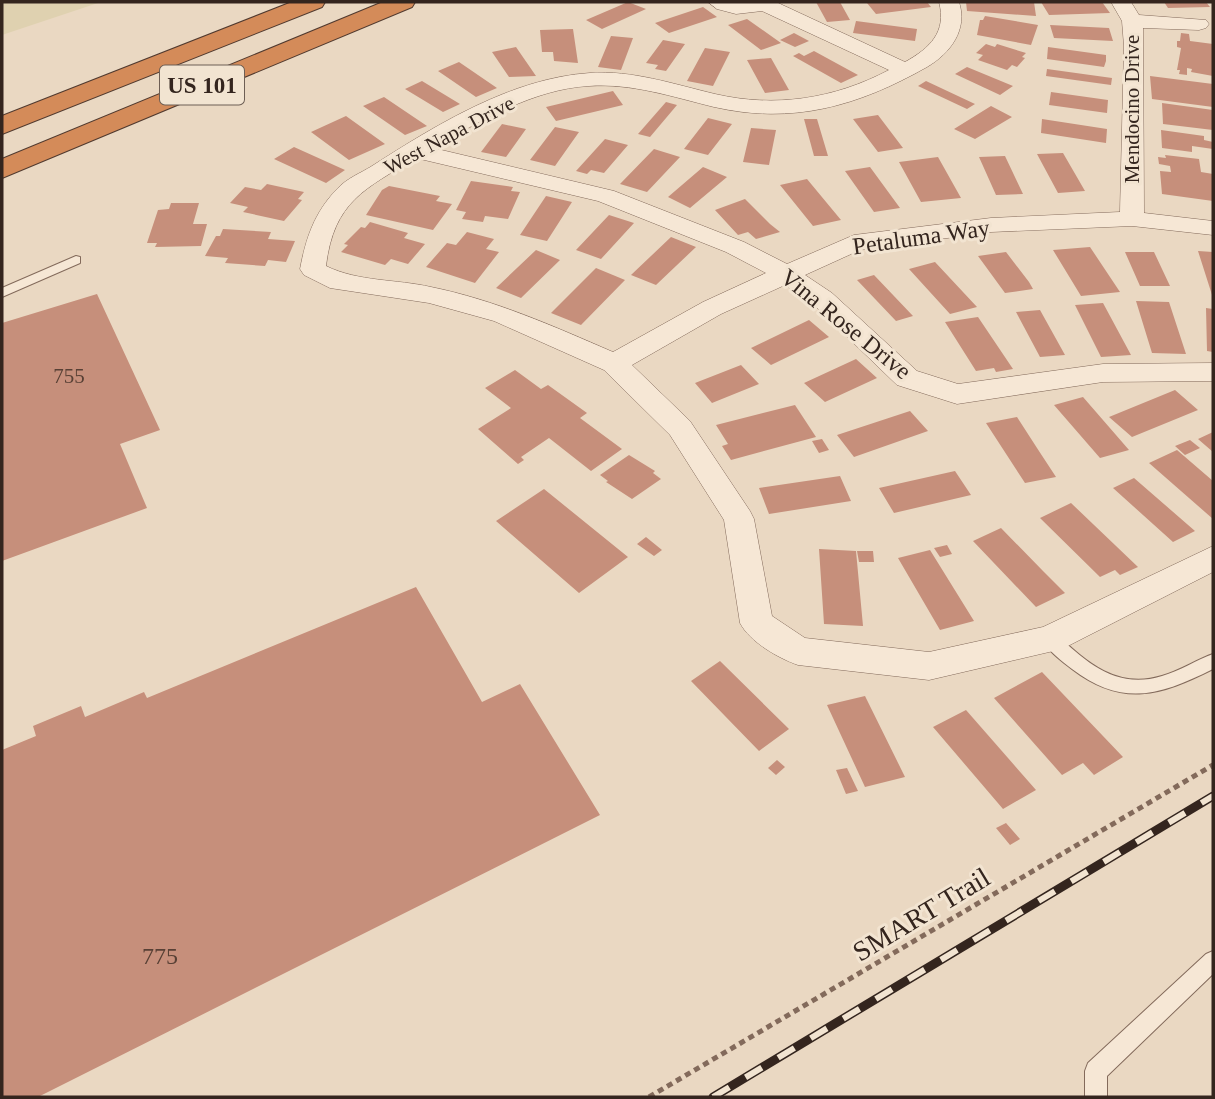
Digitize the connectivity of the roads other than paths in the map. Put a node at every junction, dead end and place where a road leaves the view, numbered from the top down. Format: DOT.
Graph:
graph roads {
  1 [pos="313,2"];
  2 [pos="403,2"];
  3 [pos="718,2"];
  4 [pos="949,2"];
  5 [pos="1121,2"];
  6 [pos="764,3"];
  7 [pos="1132,22"];
  8 [pos="1208,24"];
  9 [pos="906,70"];
  10 [pos="2,126"];
  11 [pos="411,150"];
  12 [pos="2,169"];
  13 [pos="1132,219"];
  14 [pos="1213,228"];
  15 [pos="76,260"];
  16 [pos="785,273"];
  17 [pos="2,293"];
  18 [pos="614,363"];
  19 [pos="1213,372"];
  20 [pos="1213,558"];
  21 [pos="1050,639"];
  22 [pos="1213,661"];
  23 [pos="1213,961"];
  24 [pos="1096,1097"];
  1 -- 10 [label="highway, US 101"];
  2 -- 12 [label="highway, US 101"];
  3 -- 6 [label="street"];
  4 -- 9 [label="street, West Napa Drive"];
  5 -- 7 [label="street, Mendocino Drive"];
  6 -- 9 [label="street"];
  7 -- 8 [label="street"];
  7 -- 13 [label="street, Mendocino Drive"];
  9 -- 11 [label="street, West Napa Drive"];
  11 -- 16 [label="street, Vina Rose Drive"];
  11 -- 18 [label="street, West Napa Drive"];
  13 -- 14 [label="street, Petaluma Way"];
  13 -- 16 [label="street, Petaluma Way"];
  15 -- 17 [label="lane"];
  16 -- 18 [label="street, Petaluma Way"];
  16 -- 19 [label="street, Vina Rose Drive"];
  18 -- 21 [label="street"];
  20 -- 21 [label="street"];
  21 -- 22 [label="lane"];
  23 -- 24 [label="lane"];
}
